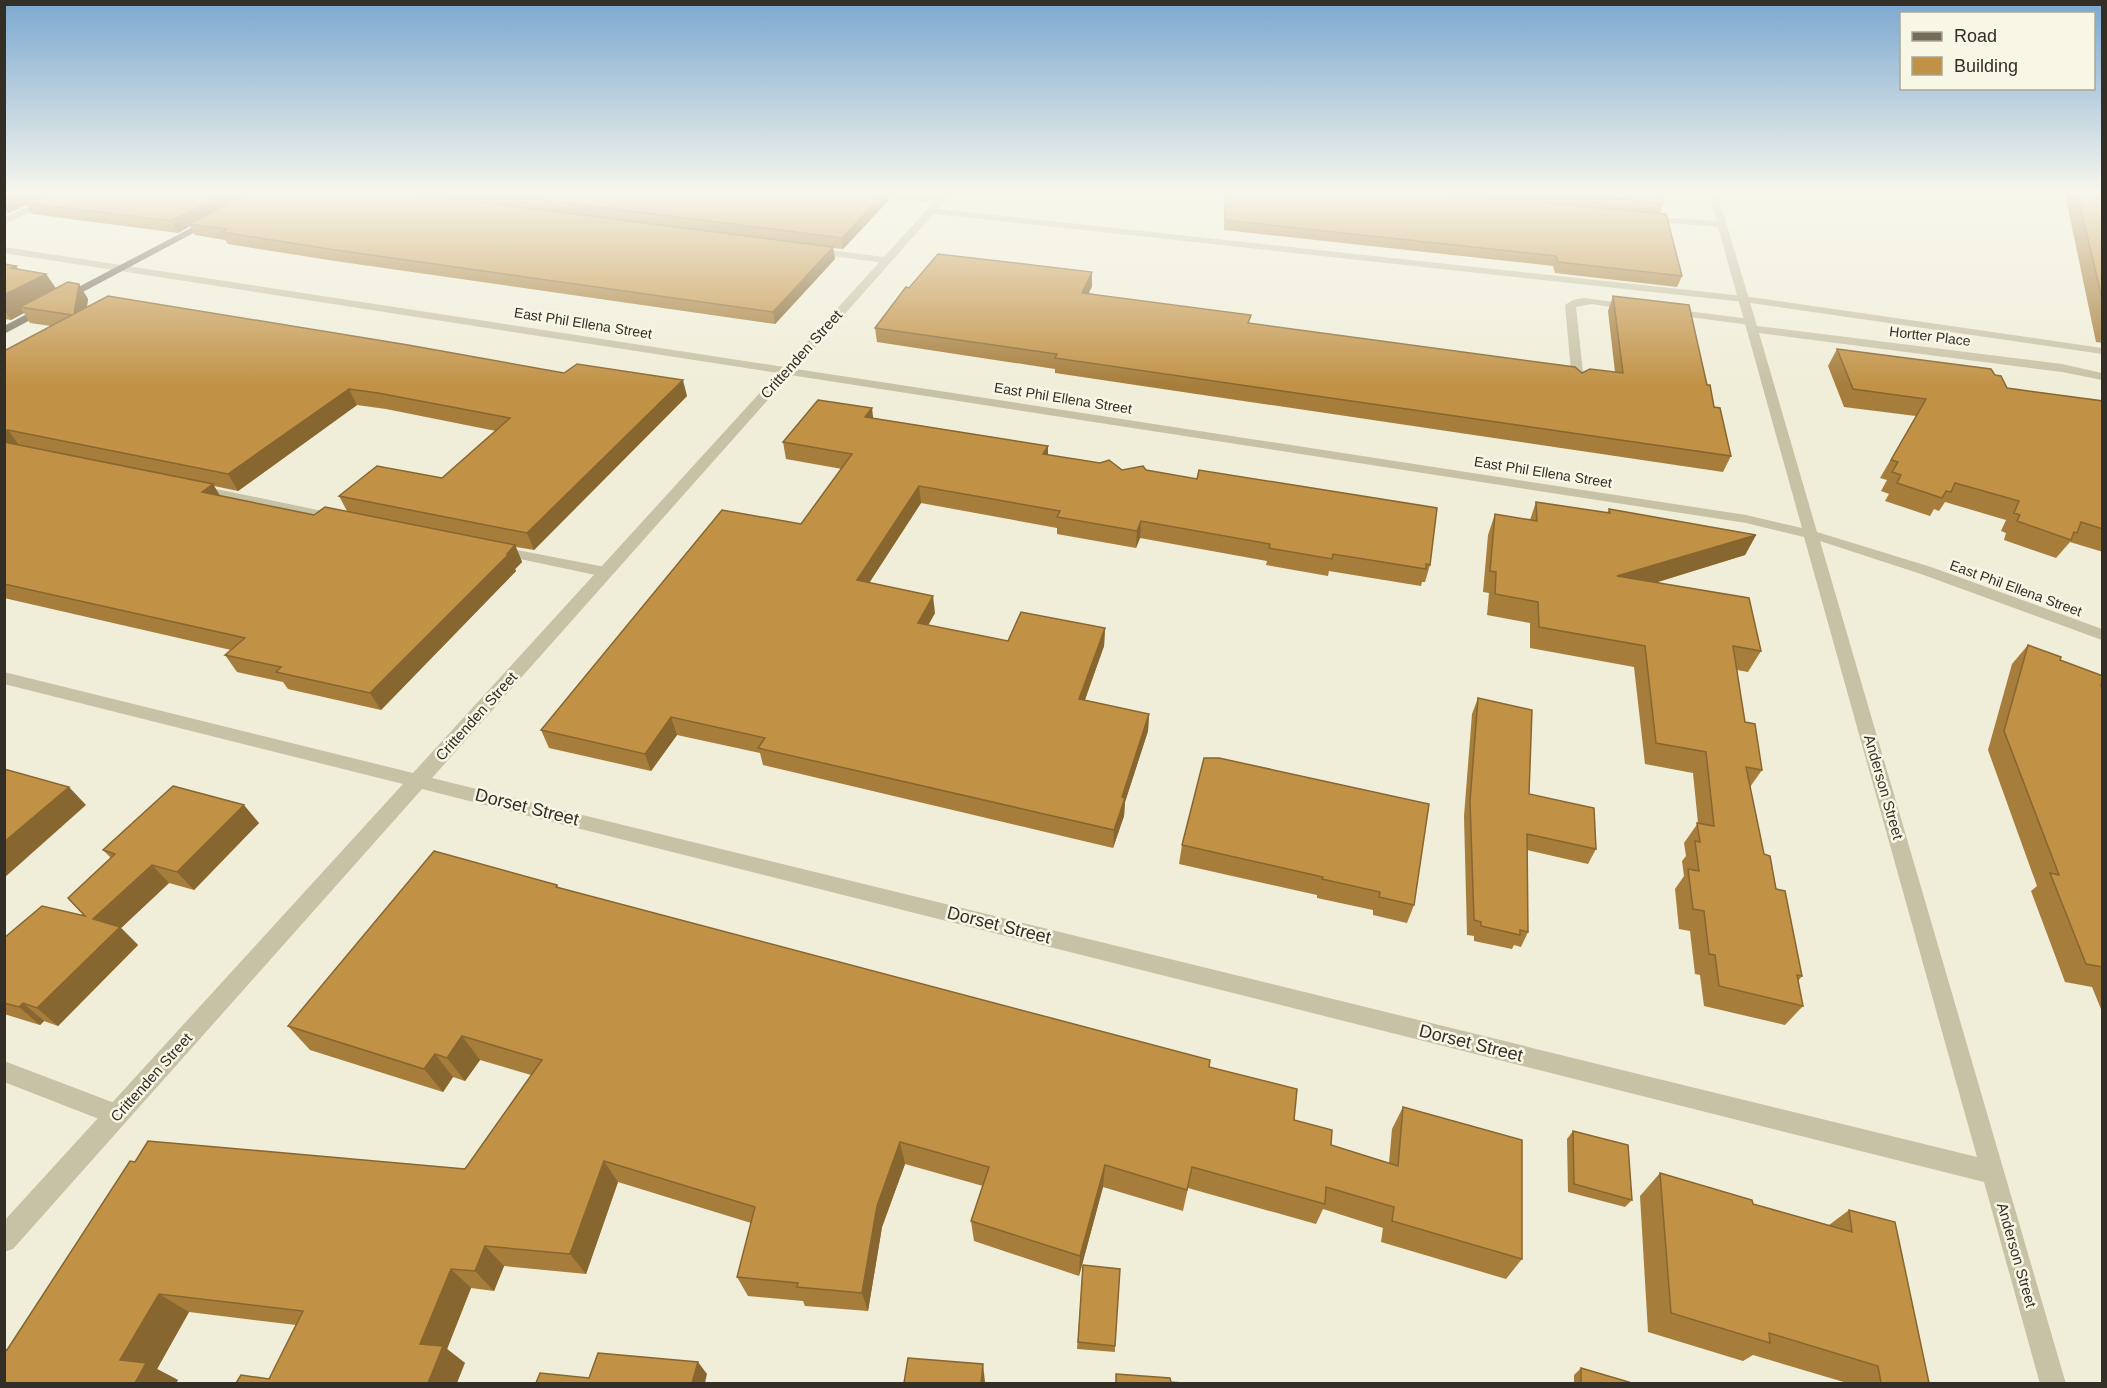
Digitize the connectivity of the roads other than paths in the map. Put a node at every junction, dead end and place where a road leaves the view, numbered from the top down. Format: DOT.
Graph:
graph roads {
  1 [pos="52,257"];
  2 [pos="143,257"];
  3 [pos="860,257"];
  4 [pos="888,257"];
  5 [pos="1397,257"];
  6 [pos="1732,257"];
  7 [pos="885,260"];
  8 [pos="124,267"];
  9 [pos="1744,299"];
  10 [pos="1751,326"];
  11 [pos="4,331"];
  12 [pos="2103,351"];
  13 [pos="786,370"];
  14 [pos="2103,375"];
  15 [pos="1578,382"];
  16 [pos="184,486"];
  17 [pos="348,520"];
  18 [pos="1812,534"];
  19 [pos="488,549"];
  20 [pos="605,572"];
  21 [pos="2103,635"];
  22 [pos="4,678"];
  23 [pos="418,780"];
  24 [pos="4,1071"];
  25 [pos="117,1115"];
  26 [pos="1993,1173"];
  27 [pos="4,1240"];
  28 [pos="2053,1383"];
  1 -- 8 [label="street, East Phil Ellena Street"];
  2 -- 8 [label="main road"];
  3 -- 7 [label="street"];
  4 -- 7 [label="street, Crittenden Street"];
  5 -- 9 [label="street"];
  6 -- 9 [label="street, Anderson Street"];
  7 -- 13 [label="street, Crittenden Street"];
  8 -- 11 [label="main road"];
  8 -- 13 [label="street, East Phil Ellena Street"];
  9 -- 10 [label="street, Anderson Street"];
  9 -- 12 [label="street"];
  10 -- 14 [label="street, Hortter Place"];
  10 -- 15 [label="street, Hortter Place"];
  10 -- 18 [label="street, Anderson Street"];
  13 -- 18 [label="street, East Phil Ellena Street"];
  13 -- 20 [label="street, Crittenden Street"];
  16 -- 17 [label="street"];
  18 -- 21 [label="street, East Phil Ellena Street"];
  18 -- 26 [label="street, Anderson Street"];
  19 -- 20 [label="street"];
  20 -- 23 [label="street, Crittenden Street"];
  22 -- 23 [label="street, Dorset Street"];
  23 -- 25 [label="street, Crittenden Street"];
  23 -- 26 [label="street, Dorset Street"];
  24 -- 25 [label="street"];
  25 -- 27 [label="street, Crittenden Street"];
  26 -- 28 [label="street, Anderson Street"];
}
